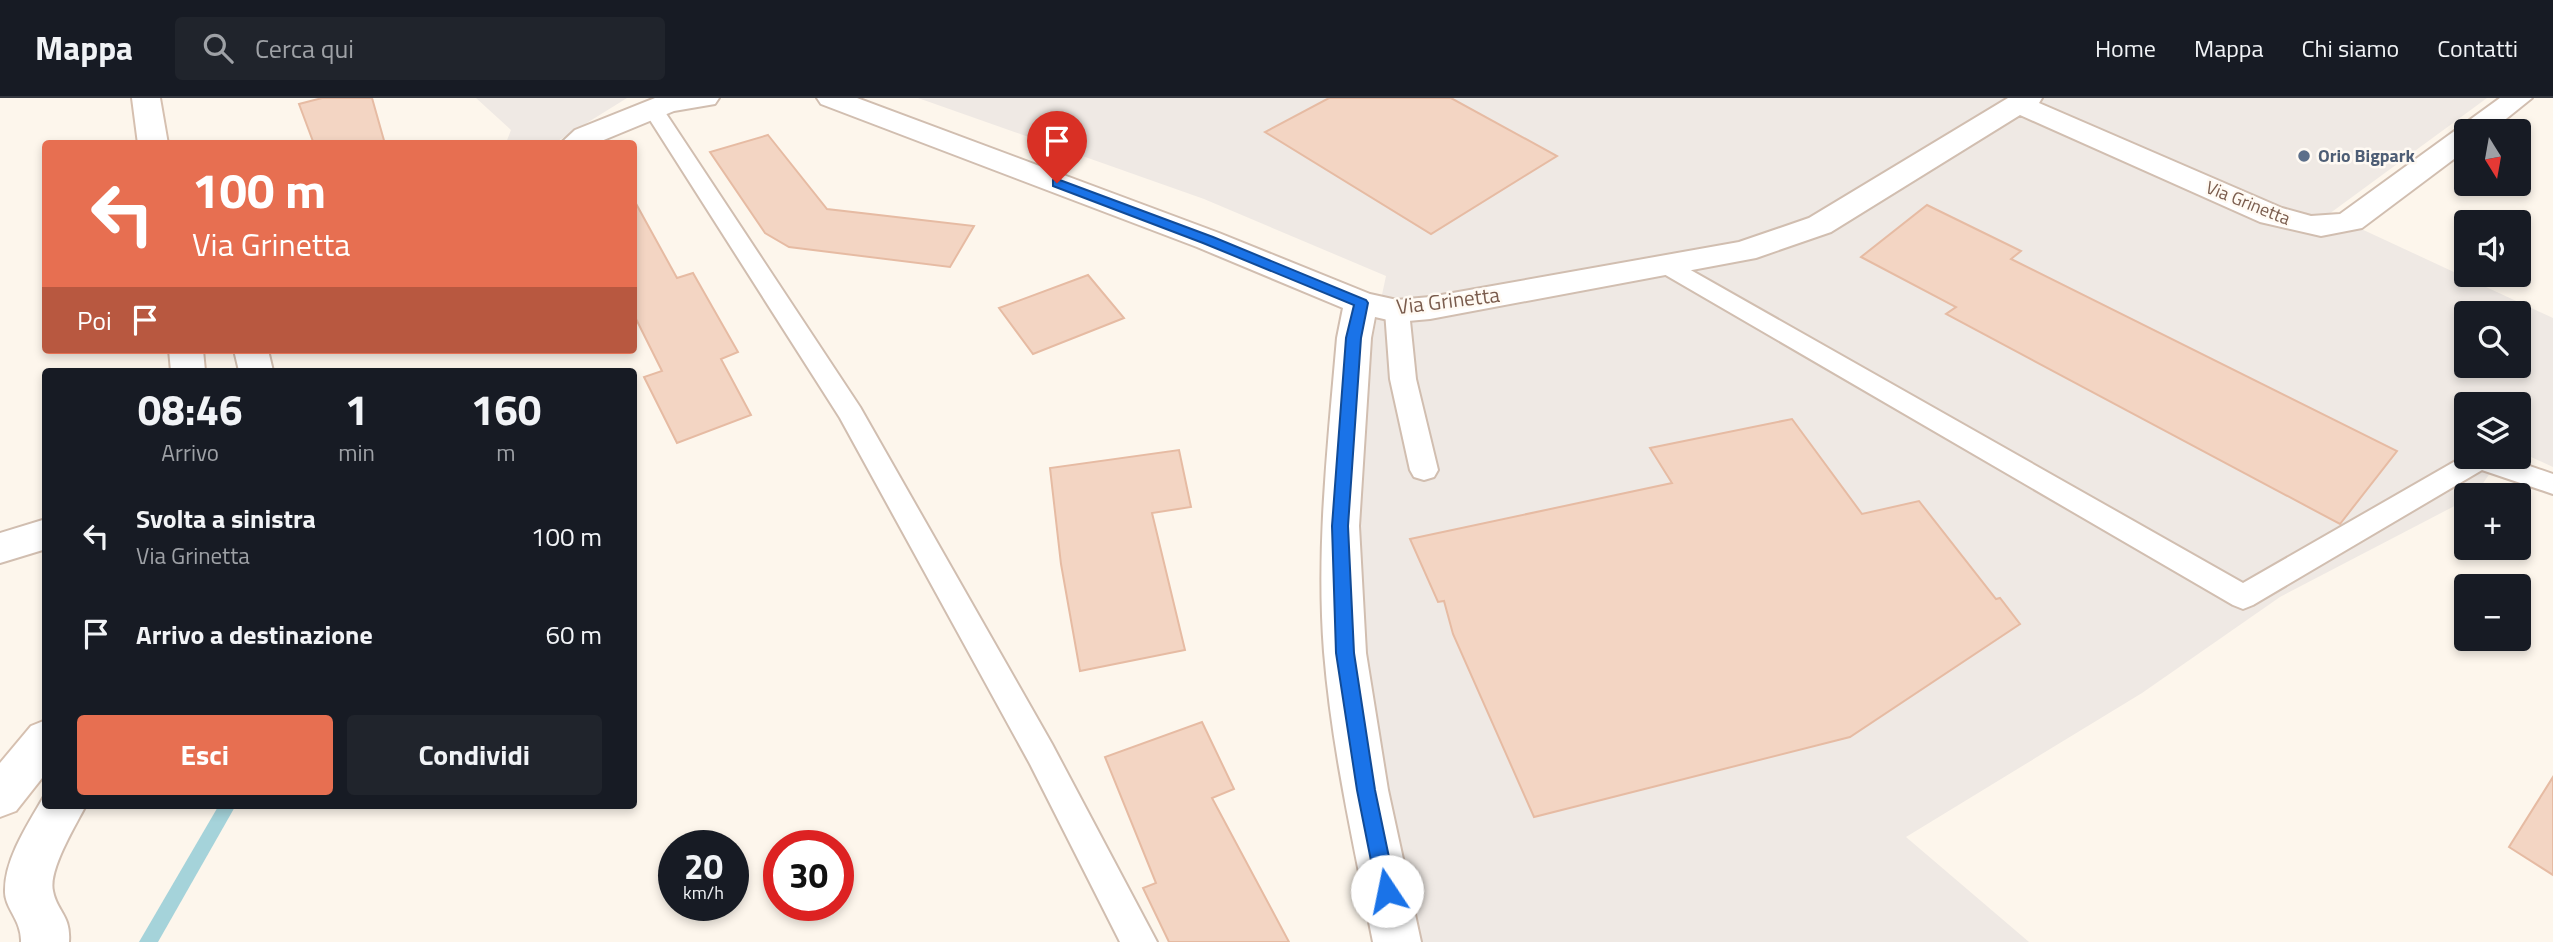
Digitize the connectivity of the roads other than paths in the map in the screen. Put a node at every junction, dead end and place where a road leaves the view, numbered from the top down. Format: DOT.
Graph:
graph roads {
  1 [pos="146,98"];
  2 [pos="705,98"];
  3 [pos="831,98"];
  4 [pos="2518,98"];
  5 [pos="2023,101"];
  6 [pos="662,103"];
  7 [pos="2489,119"];
  8 [pos="152,140"];
  9 [pos="580,140"];
  10 [pos="2454,145"];
  11 [pos="1665,265"];
  12 [pos="1379,307"];
  13 [pos="1424,470"];
  14 [pos="2553,484"];
  15 [pos="42,535"];
  16 [pos="0,548"];
  17 [pos="42,744"];
  18 [pos="0,797"];
  19 [pos="61,809"];
  20 [pos="45,942"];
  21 [pos="1139,942"];
  22 [pos="1397,942"];
  1 -- 8 [label="street"];
  2 -- 6 [label="street"];
  3 -- 12 [label="street, Via Grinetta"];
  4 -- 7 [label="street"];
  5 -- 10 [label="street, Via Grinetta"];
  5 -- 11 [label="street, Via Grinetta"];
  6 -- 9 [label="street"];
  6 -- 21 [label="lane"];
  11 -- 12 [label="street, Via Grinetta"];
  11 -- 14 [label="lane"];
  12 -- 13 [label="lane"];
  12 -- 22 [label="street"];
  15 -- 16 [label="street"];
  17 -- 18 [label="street"];
  19 -- 20 [label="street"];
}
